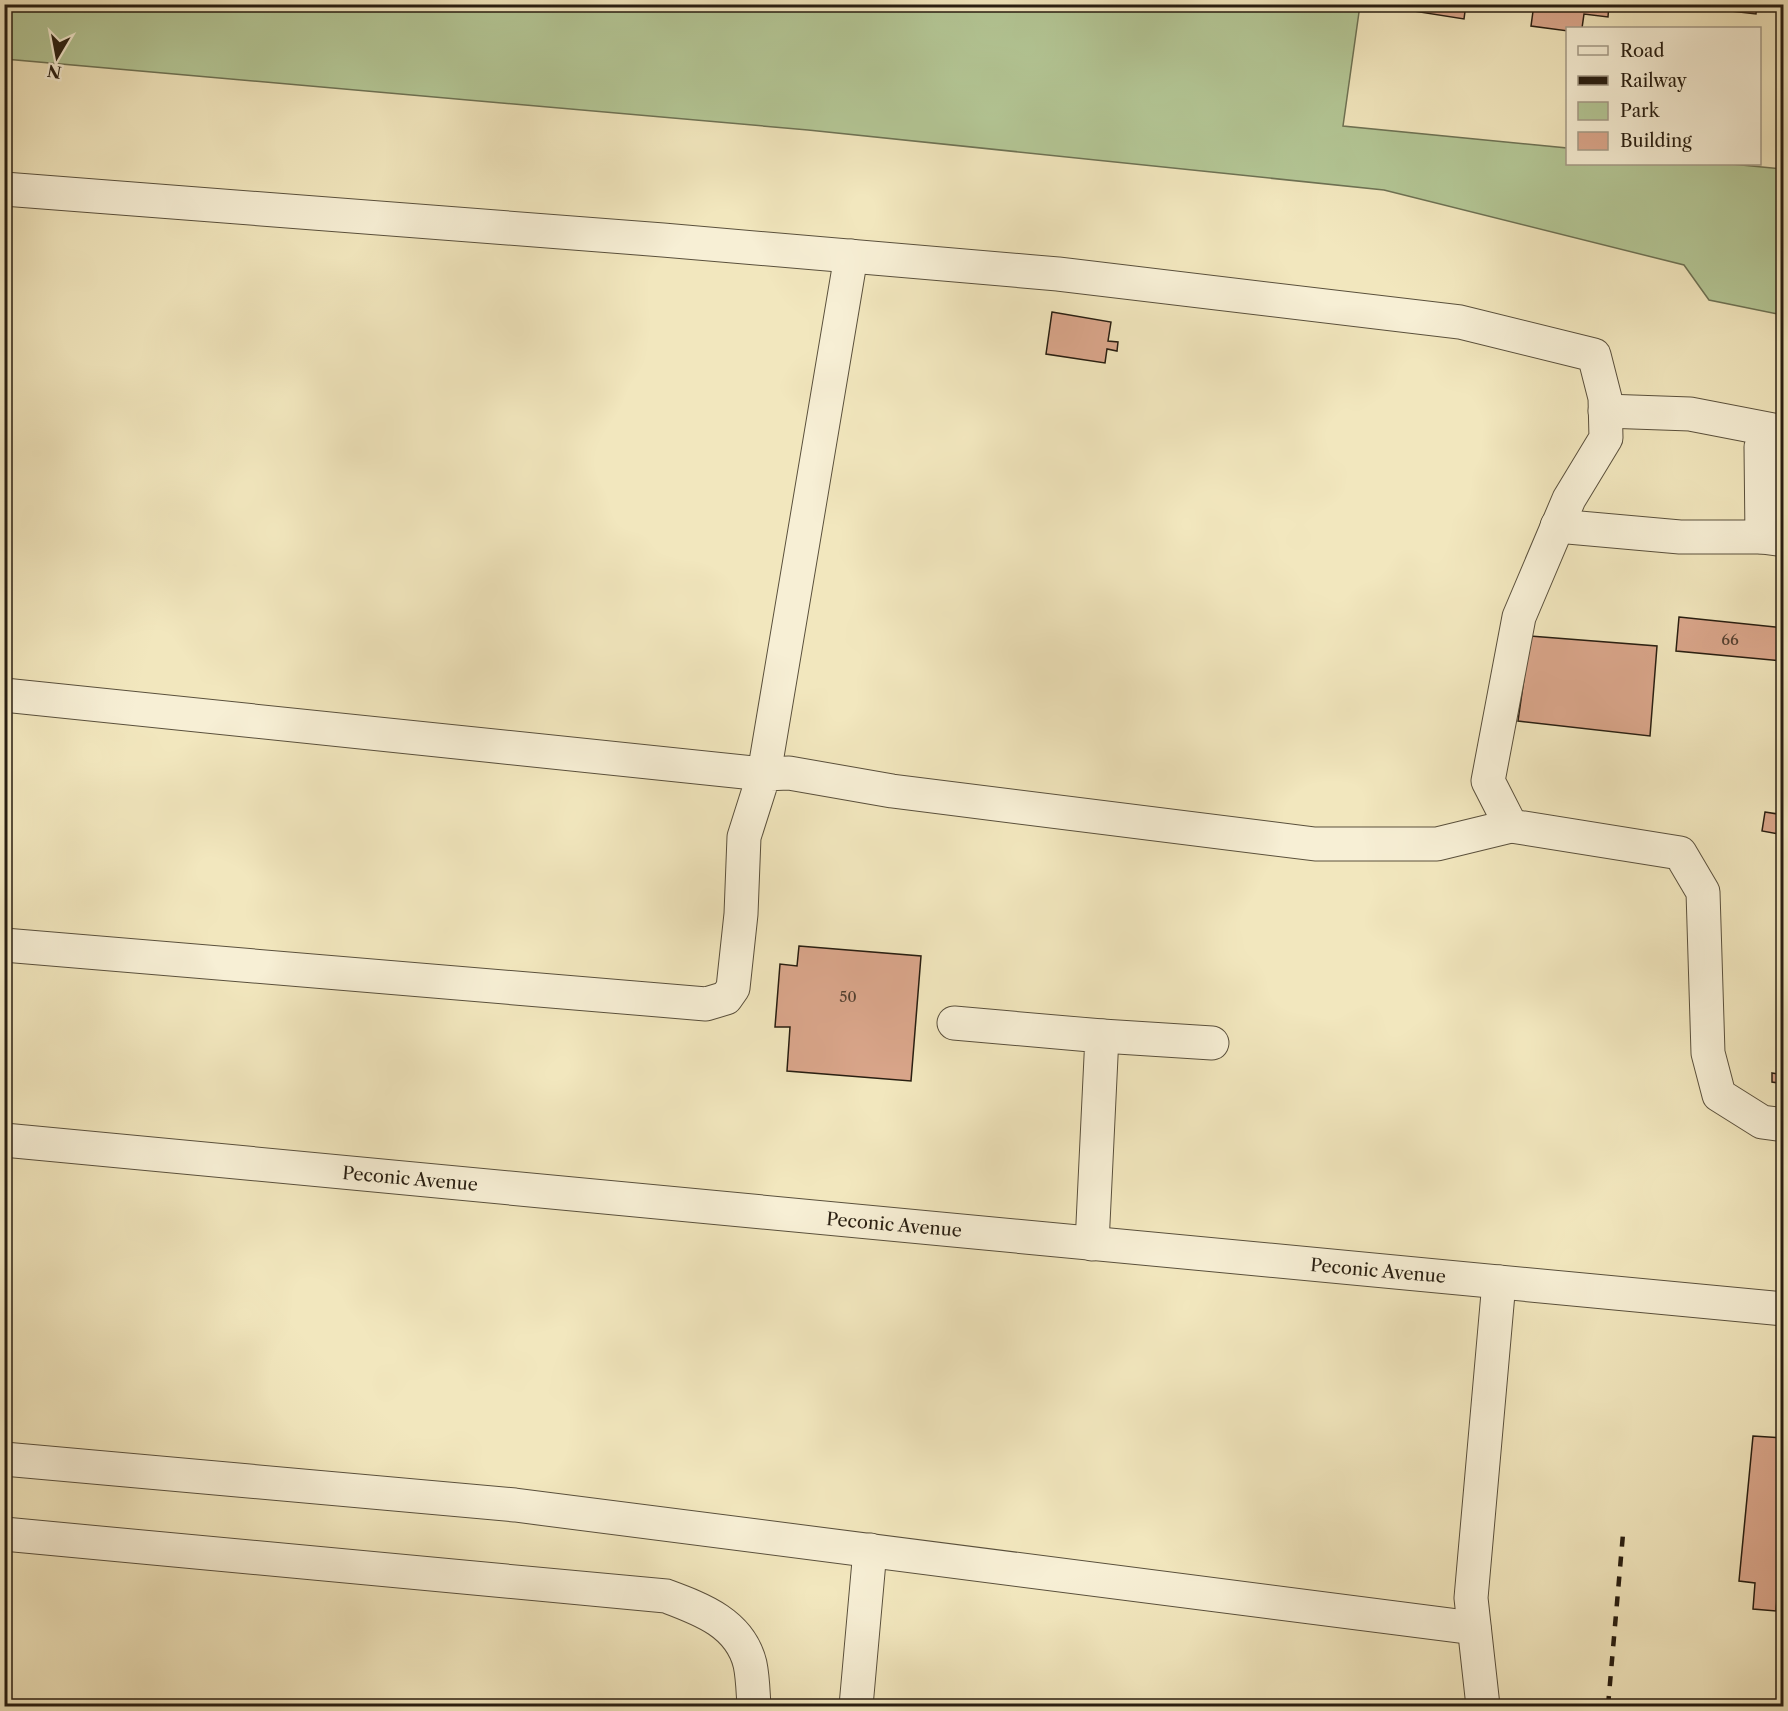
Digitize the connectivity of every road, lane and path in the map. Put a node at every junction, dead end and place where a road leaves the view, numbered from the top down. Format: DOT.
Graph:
graph roads {
  1 [pos="4,189"];
  2 [pos="851,256"];
  3 [pos="1605,411"];
  4 [pos="1781,431"];
  5 [pos="1557,526"];
  6 [pos="1773,538"];
  7 [pos="4,695"];
  8 [pos="764,774"];
  9 [pos="1511,826"];
  10 [pos="4,945"];
  11 [pos="954,1023"];
  12 [pos="1102,1036"];
  13 [pos="1212,1043"];
  14 [pos="1784,1125"];
  15 [pos="4,1140"];
  16 [pos="1092,1244"];
  17 [pos="1499,1282"];
  18 [pos="1784,1309"];
  19 [pos="4,1459"];
  20 [pos="4,1533"];
  21 [pos="870,1550"];
  22 [pos="1474,1628"];
  23 [pos="754,1707"];
  24 [pos="856,1707"];
  25 [pos="1483,1707"];
  1 -- 2 [label="street"];
  2 -- 3 [label="street"];
  2 -- 8 [label="street"];
  3 -- 4 [label="street"];
  3 -- 5 [label="street"];
  4 -- 6 [label="street"];
  5 -- 6 [label="street"];
  5 -- 9 [label="street"];
  7 -- 8 [label="street"];
  8 -- 9 [label="street"];
  8 -- 10 [label="street"];
  9 -- 14 [label="street"];
  11 -- 12 [label="street"];
  12 -- 13 [label="street"];
  12 -- 16 [label="street"];
  15 -- 16 [label="street, Peconic Avenue"];
  16 -- 17 [label="street, Peconic Avenue"];
  17 -- 18 [label="street, Peconic Avenue"];
  17 -- 22 [label="street"];
  19 -- 21 [label="street"];
  20 -- 23 [label="street"];
  21 -- 22 [label="street"];
  21 -- 24 [label="street"];
  22 -- 25 [label="street"];
}
